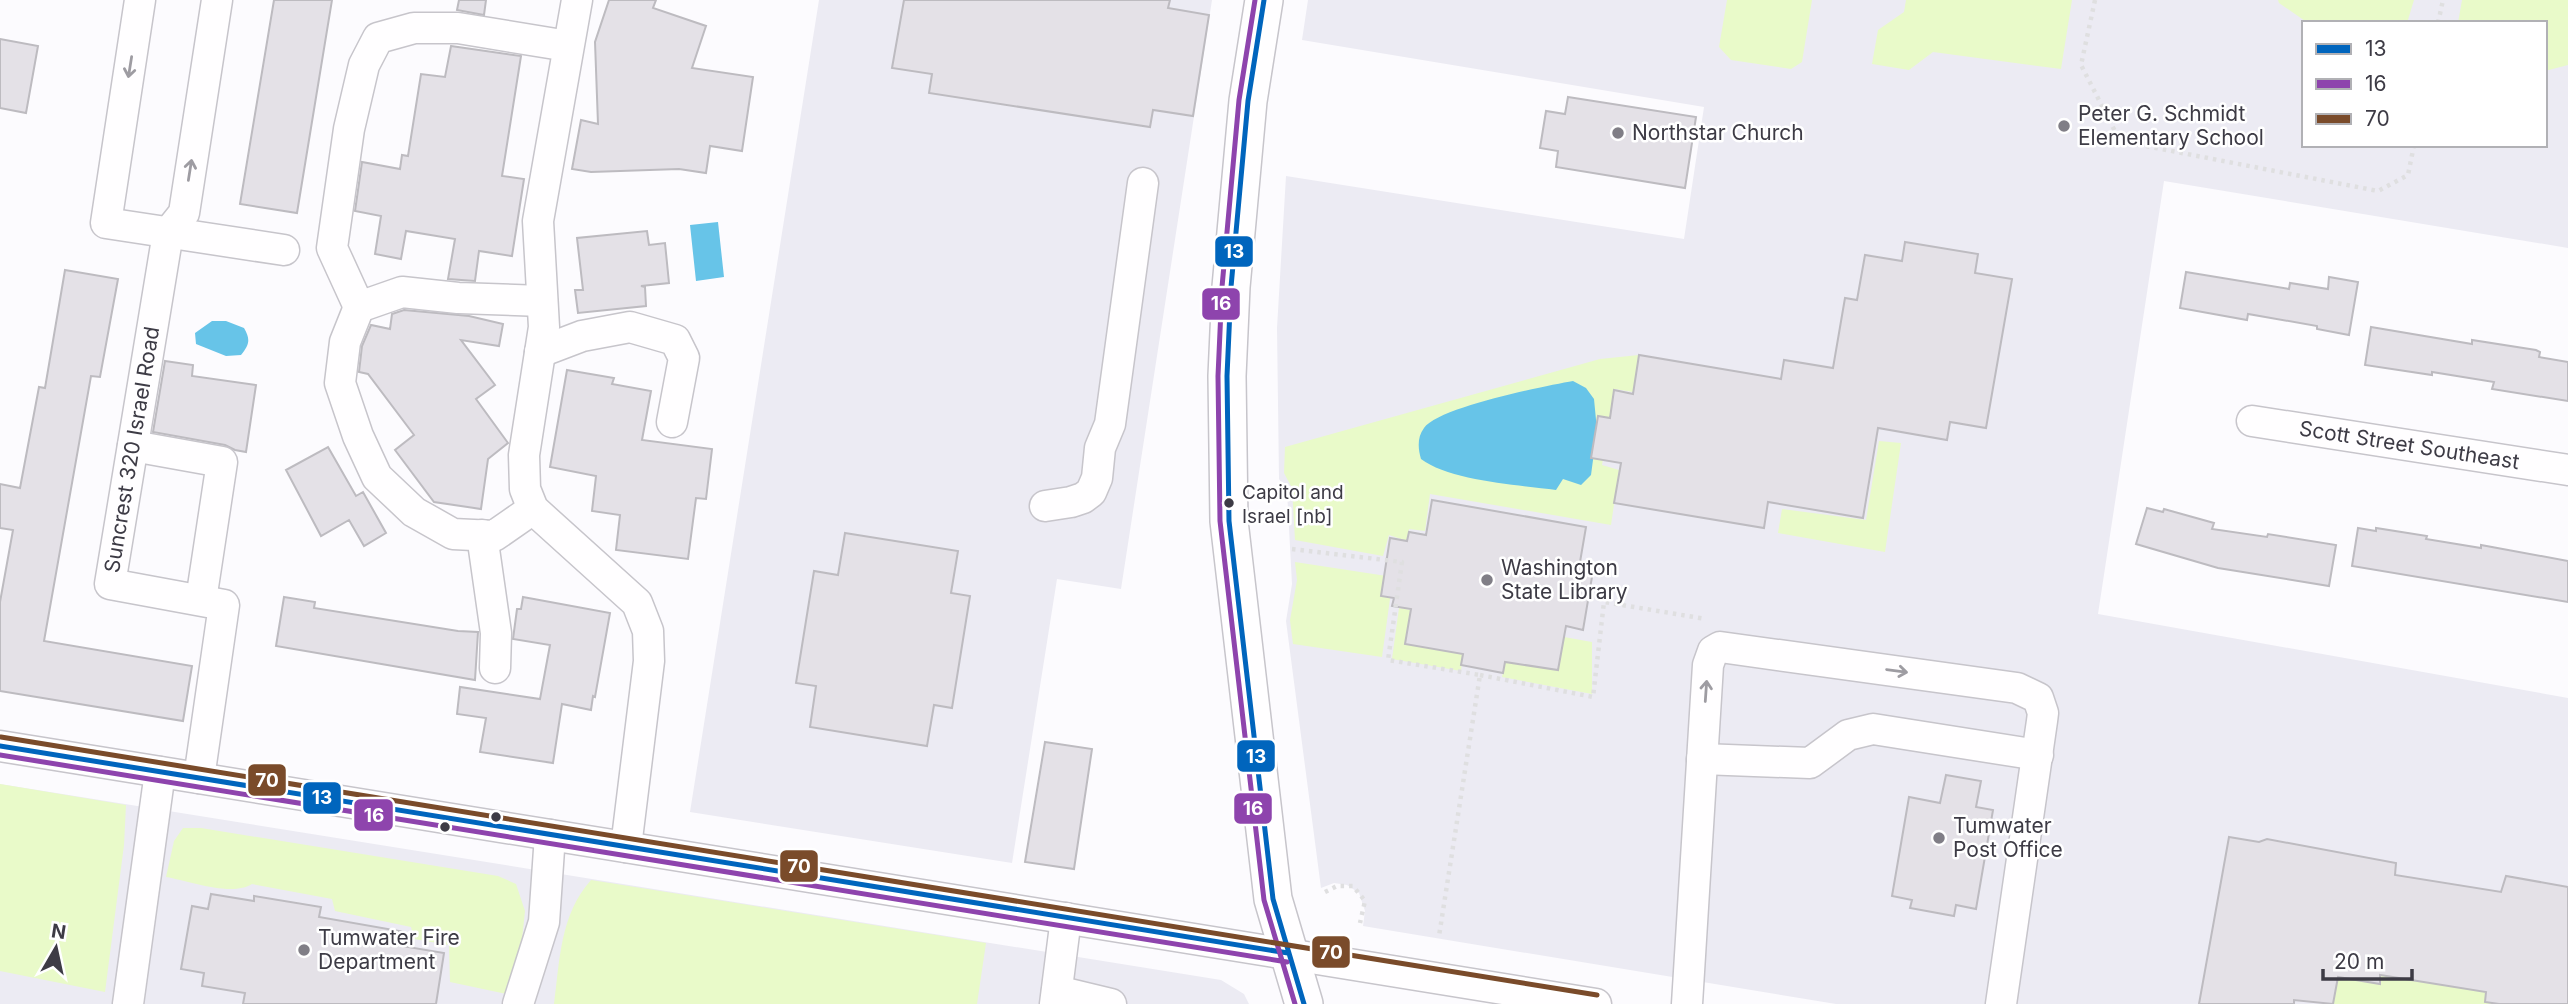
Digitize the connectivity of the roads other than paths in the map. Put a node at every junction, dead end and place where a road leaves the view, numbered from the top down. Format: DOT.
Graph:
graph roads {
  1 [pos="140,0"];
  2 [pos="217,0"];
  3 [pos="577,0"];
  4 [pos="1264,0"];
  5 [pos="568,46"];
  6 [pos="1143,183"];
  7 [pos="168,233"];
  8 [pos="284,250"];
  9 [pos="542,301"];
  10 [pos="359,307"];
  11 [pos="540,352"];
  12 [pos="2252,421"];
  13 [pos="672,422"];
  14 [pos="132,446"];
  15 [pos="2568,470"];
  16 [pos="1045,506"];
  17 [pos="533,509"];
  18 [pos="482,535"];
  19 [pos="201,600"];
  20 [pos="495,668"];
  21 [pos="0,746"];
  22 [pos="2038,755"];
  23 [pos="1702,759"];
  24 [pos="160,772"];
  25 [pos="199,778"];
  26 [pos="550,835"];
  27 [pos="626,847"];
  28 [pos="1066,918"];
  29 [pos="1288,953"];
  30 [pos="1056,998"];
  31 [pos="128,1004"];
  32 [pos="518,1004"];
  33 [pos="1111,1004"];
  34 [pos="1304,1004"];
  35 [pos="1596,1004"];
  36 [pos="1687,1004"];
  37 [pos="2001,1004"];
  1 -- 7 [label="street, one-way"];
  7 -- 2 [label="street, Suncrest 320 Israel Road, one-way"];
  3 -- 5 [label="street"];
  4 -- 29 [label="main road"];
  5 -- 9 [label="street"];
  5 -- 10 [label="street"];
  6 -- 16 [label="street"];
  7 -- 8 [label="street"];
  7 -- 14 [label="street, Suncrest 320 Israel Road"];
  9 -- 10 [label="street"];
  9 -- 11 [label="street"];
  10 -- 18 [label="street"];
  11 -- 13 [label="street"];
  11 -- 17 [label="street"];
  12 -- 15 [label="street, Scott Street Southeast"];
  14 -- 19 [label="street"];
  14 -- 19 [label="street, Suncrest 320 Israel Road"];
  17 -- 18 [label="street"];
  17 -- 27 [label="street"];
  18 -- 20 [label="street"];
  19 -- 25 [label="street, Suncrest 320 Israel Road"];
  21 -- 24 [label="street"];
  22 -- 23 [label="street"];
  23 -- 22 [label="street, one-way"];
  22 -- 37 [label="street"];
  23 -- 36 [label="street"];
  24 -- 25 [label="street"];
  24 -- 31 [label="street"];
  25 -- 26 [label="street"];
  26 -- 27 [label="street"];
  26 -- 32 [label="street"];
  27 -- 28 [label="street"];
  28 -- 29 [label="street"];
  28 -- 30 [label="street"];
  29 -- 34 [label="main road"];
  29 -- 35 [label="street"];
  30 -- 33 [label="street"];
}
